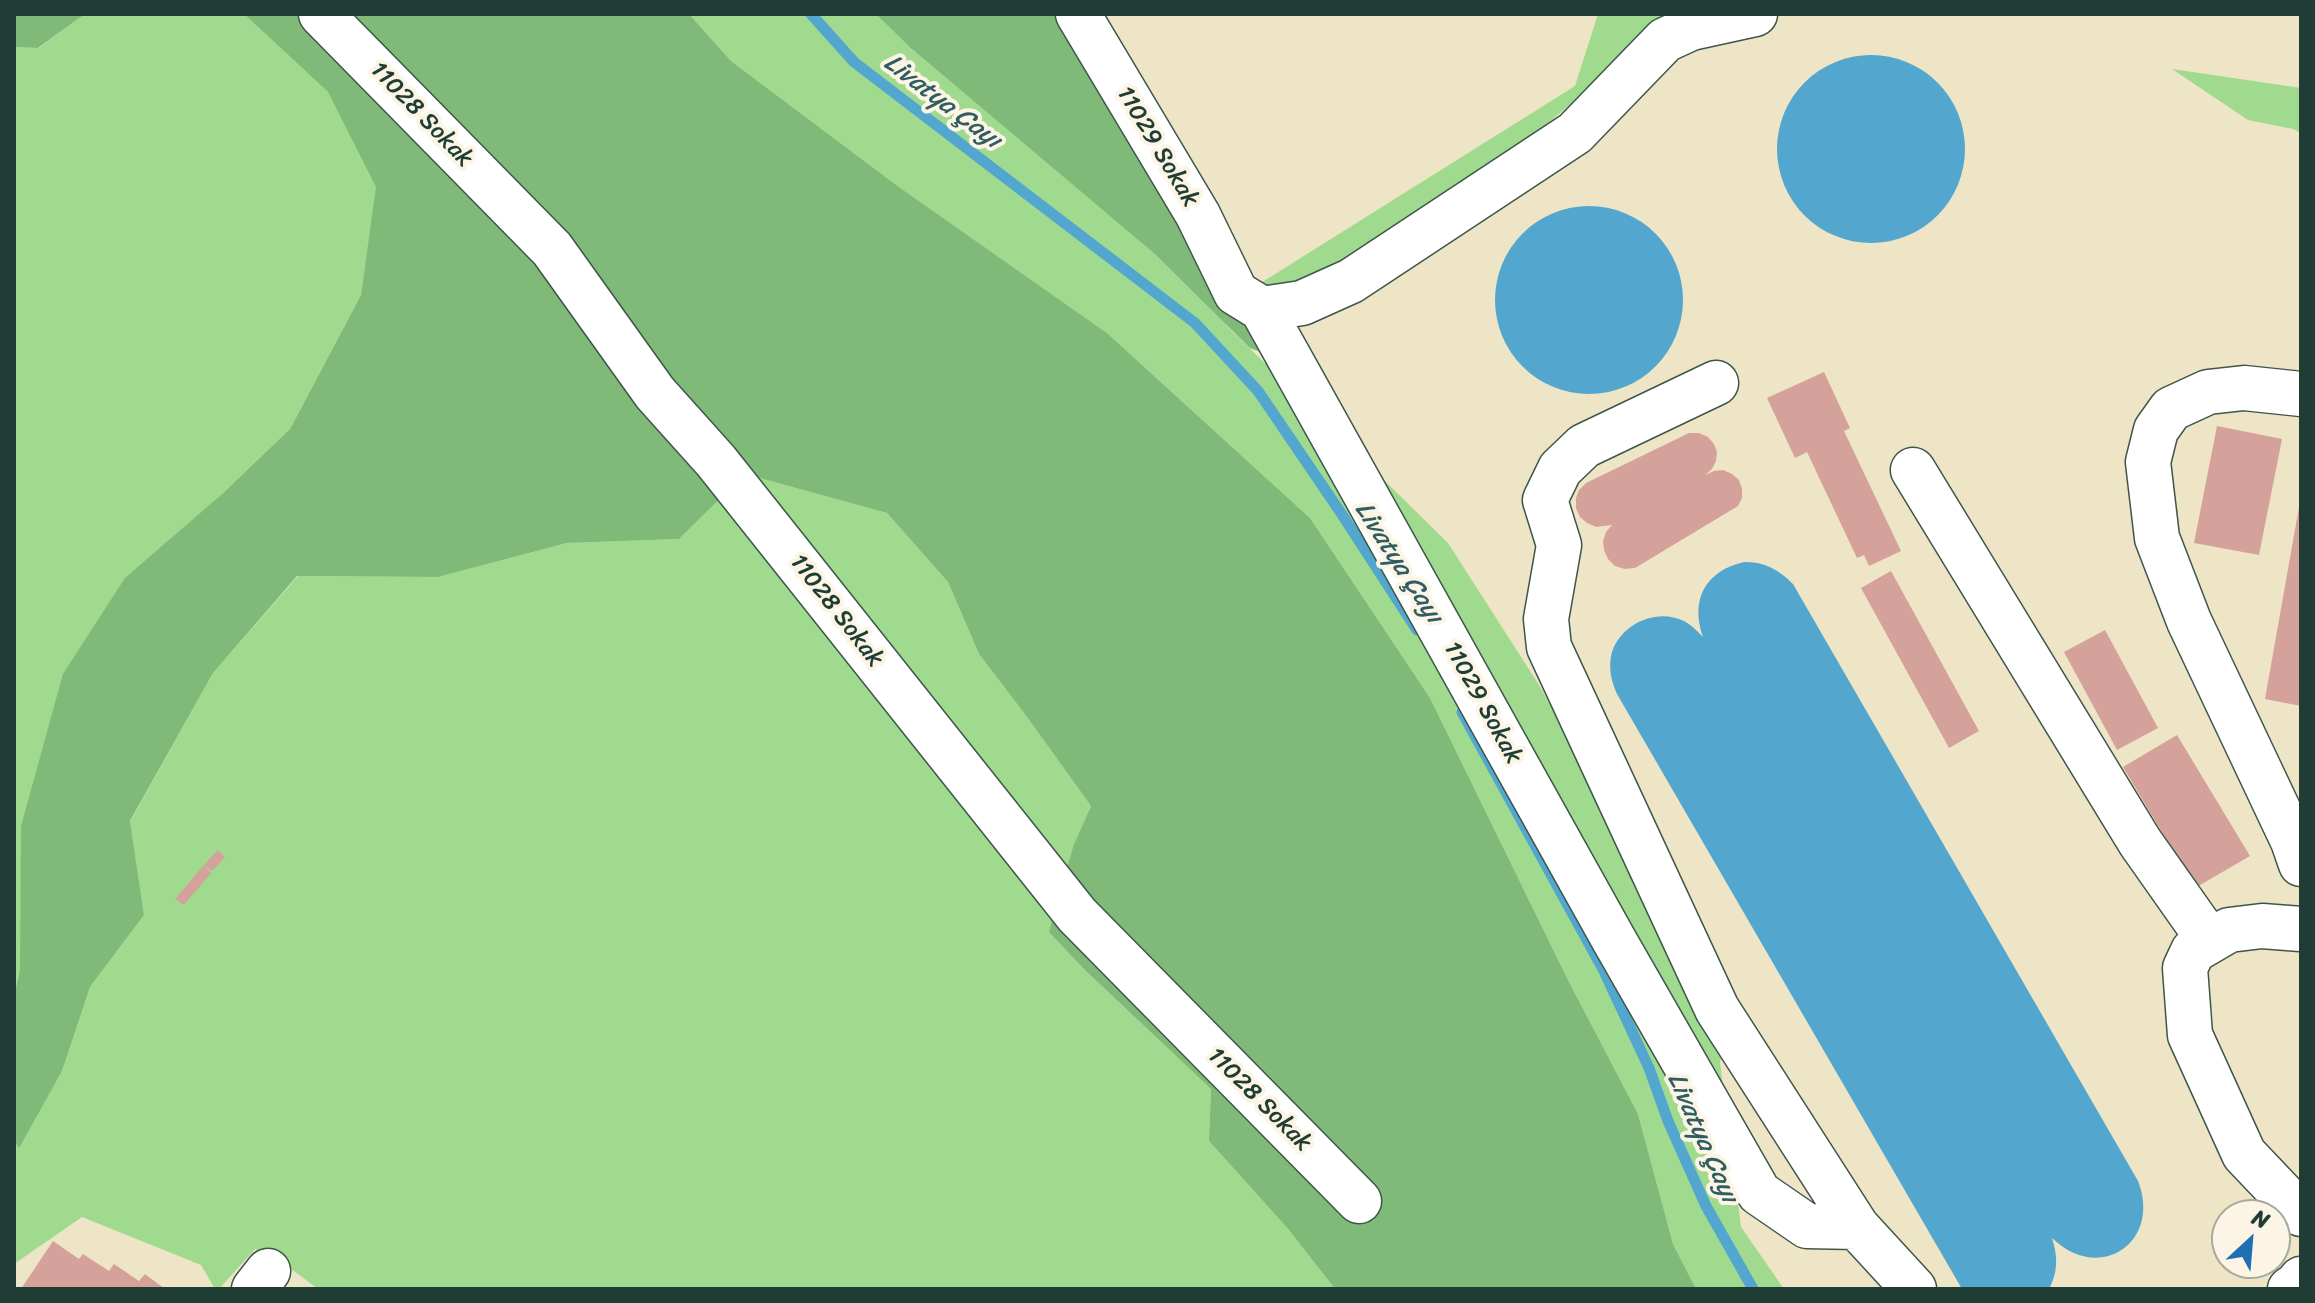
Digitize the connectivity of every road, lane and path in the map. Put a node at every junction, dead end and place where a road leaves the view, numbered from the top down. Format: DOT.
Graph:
graph roads {
  1 [pos="321,14"];
  2 [pos="1078,14"];
  3 [pos="1755,14"];
  4 [pos="1262,309"];
  5 [pos="1716,383"];
  6 [pos="2301,394"];
  7 [pos="1913,470"];
  8 [pos="2301,864"];
  9 [pos="2301,929"];
  10 [pos="2209,940"];
  11 [pos="1359,1201"];
  12 [pos="2301,1214"];
  13 [pos="1857,1227"];
  14 [pos="2301,1279"];
  15 [pos="1914,1289"];
  16 [pos="2290,1289"];
  1 -- 11 [label="lane, 11028 Sokak"];
  2 -- 4 [label="lane, 11029 Sokak"];
  3 -- 4 [label="lane"];
  4 -- 13 [label="lane, 11029 Sokak"];
  5 -- 13 [label="lane"];
  6 -- 8 [label="lane"];
  7 -- 10 [label="lane"];
  9 -- 10 [label="lane"];
  10 -- 12 [label="lane"];
  13 -- 15 [label="lane"];
  14 -- 16 [label="lane"];
}
